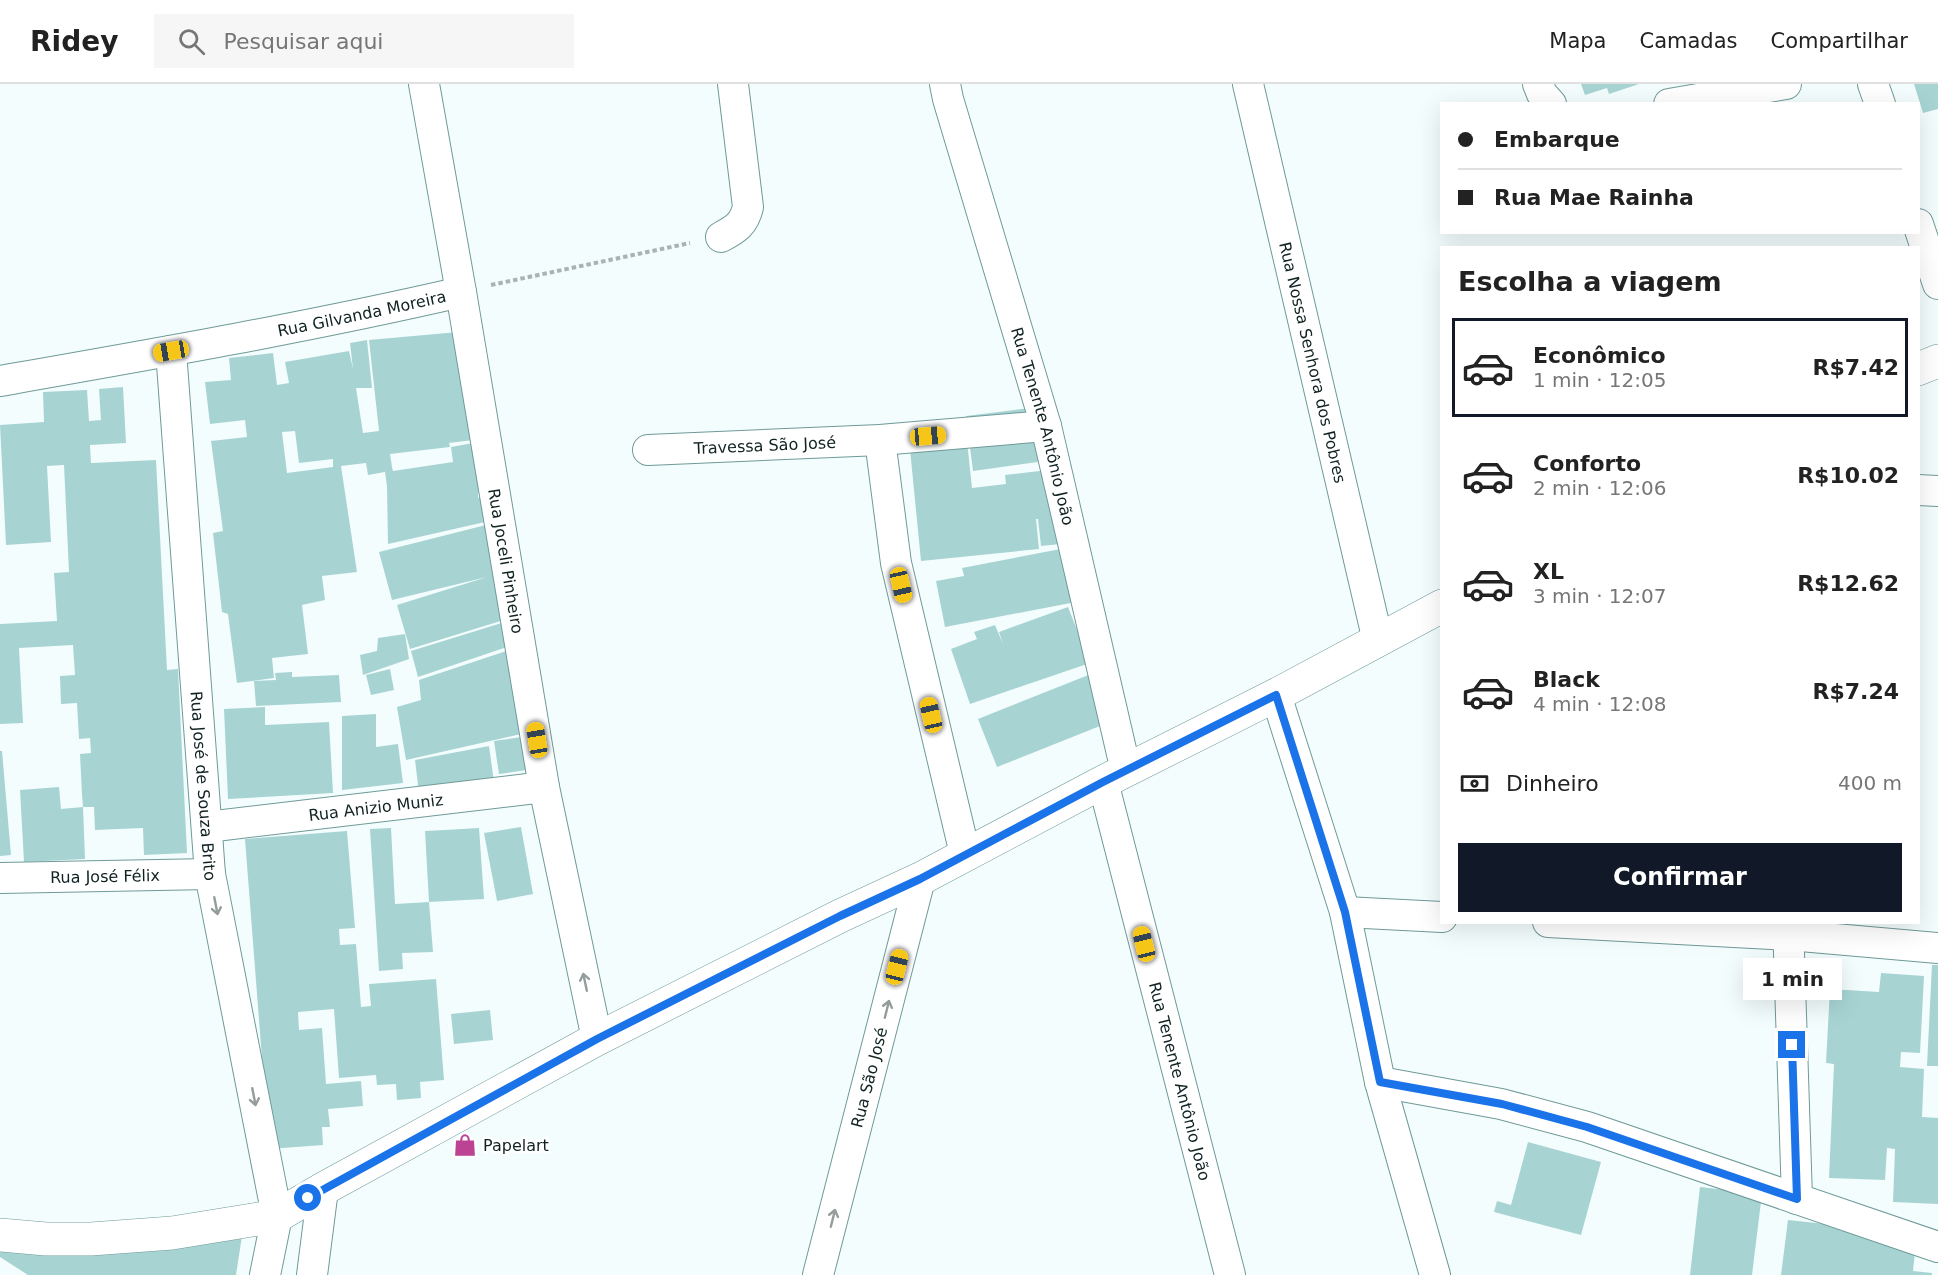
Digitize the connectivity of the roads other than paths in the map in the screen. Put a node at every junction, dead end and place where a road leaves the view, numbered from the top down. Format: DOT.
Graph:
graph roads {
  1 [pos="424,84"];
  2 [pos="733,84"];
  3 [pos="945,84"];
  4 [pos="1248,84"];
  5 [pos="1538,84"];
  6 [pos="1786,84"];
  7 [pos="1873,84"];
  8 [pos="1549,102"];
  9 [pos="1681,102"];
  10 [pos="1879,102"];
  11 [pos="1920,230"];
  12 [pos="720,237"];
  13 [pos="1938,284"];
  14 [pos="461,292"];
  15 [pos="171,351"];
  16 [pos="1938,361"];
  17 [pos="1920,368"];
  18 [pos="0,381"];
  19 [pos="1046,426"];
  20 [pos="880,440"];
  21 [pos="648,450"];
  22 [pos="1920,490"];
  23 [pos="1938,491"];
  24 [pos="1440,607"];
  25 [pos="1378,640"];
  26 [pos="1276,695"];
  27 [pos="1114,776"];
  28 [pos="544,787"];
  29 [pos="207,827"];
  30 [pos="965,854"];
  31 [pos="210,874"];
  32 [pos="0,878"];
  33 [pos="920,879"];
  34 [pos="1345,912"];
  35 [pos="1440,917"];
  36 [pos="1617,924"];
  37 [pos="1788,929"];
  38 [pos="1938,948"];
  39 [pos="597,1039"];
  40 [pos="1380,1082"];
  41 [pos="323,1189"];
  42 [pos="1797,1199"];
  43 [pos="277,1216"];
  44 [pos="0,1235"];
  45 [pos="1938,1247"];
  46 [pos="265,1275"];
  47 [pos="312,1275"];
  48 [pos="818,1275"];
  49 [pos="1230,1275"];
  50 [pos="1435,1275"];
  1 -- 14 [label="street, Rua Joceli Pinheiro"];
  2 -- 12 [label="street"];
  3 -- 19 [label="street, Rua Tenente Antônio João"];
  4 -- 25 [label="street, Rua Nossa Senhora dos Pobres"];
  5 -- 8 [label="street"];
  6 -- 9 [label="street"];
  7 -- 10 [label="street"];
  11 -- 13 [label="street"];
  14 -- 15 [label="street, Rua Gilvanda Moreira"];
  14 -- 28 [label="street, Rua Joceli Pinheiro"];
  15 -- 18 [label="street, Rua Gilvanda Moreira"];
  15 -- 29 [label="street, Rua José de Souza Brito"];
  16 -- 17 [label="highway"];
  19 -- 20 [label="street, Travessa São José"];
  19 -- 27 [label="street, Rua Tenente Antônio João"];
  20 -- 21 [label="street, Travessa São José"];
  20 -- 30 [label="street"];
  22 -- 23 [label="street"];
  24 -- 25 [label="highway"];
  25 -- 26 [label="highway"];
  26 -- 27 [label="highway"];
  26 -- 34 [label="street"];
  27 -- 30 [label="highway"];
  27 -- 49 [label="street, Rua Tenente Antônio João"];
  28 -- 29 [label="street, Rua Anizio Muniz"];
  39 -- 28 [label="street, Rua Joceli Pinheiro, one-way"];
  29 -- 31 [label="street, Rua José de Souza Brito"];
  30 -- 33 [label="highway"];
  31 -- 32 [label="street, Rua José Félix"];
  31 -- 43 [label="street, Rua José de Souza Brito, one-way"];
  33 -- 39 [label="highway"];
  48 -- 33 [label="street, Rua São José, one-way"];
  34 -- 35 [label="street"];
  34 -- 40 [label="street"];
  36 -- 37 [label="street"];
  37 -- 38 [label="street"];
  37 -- 42 [label="street"];
  39 -- 41 [label="highway"];
  40 -- 42 [label="street"];
  40 -- 50 [label="street"];
  41 -- 43 [label="highway"];
  41 -- 47 [label="street"];
  42 -- 45 [label="street"];
  43 -- 44 [label="highway"];
  43 -- 46 [label="street"];
}
